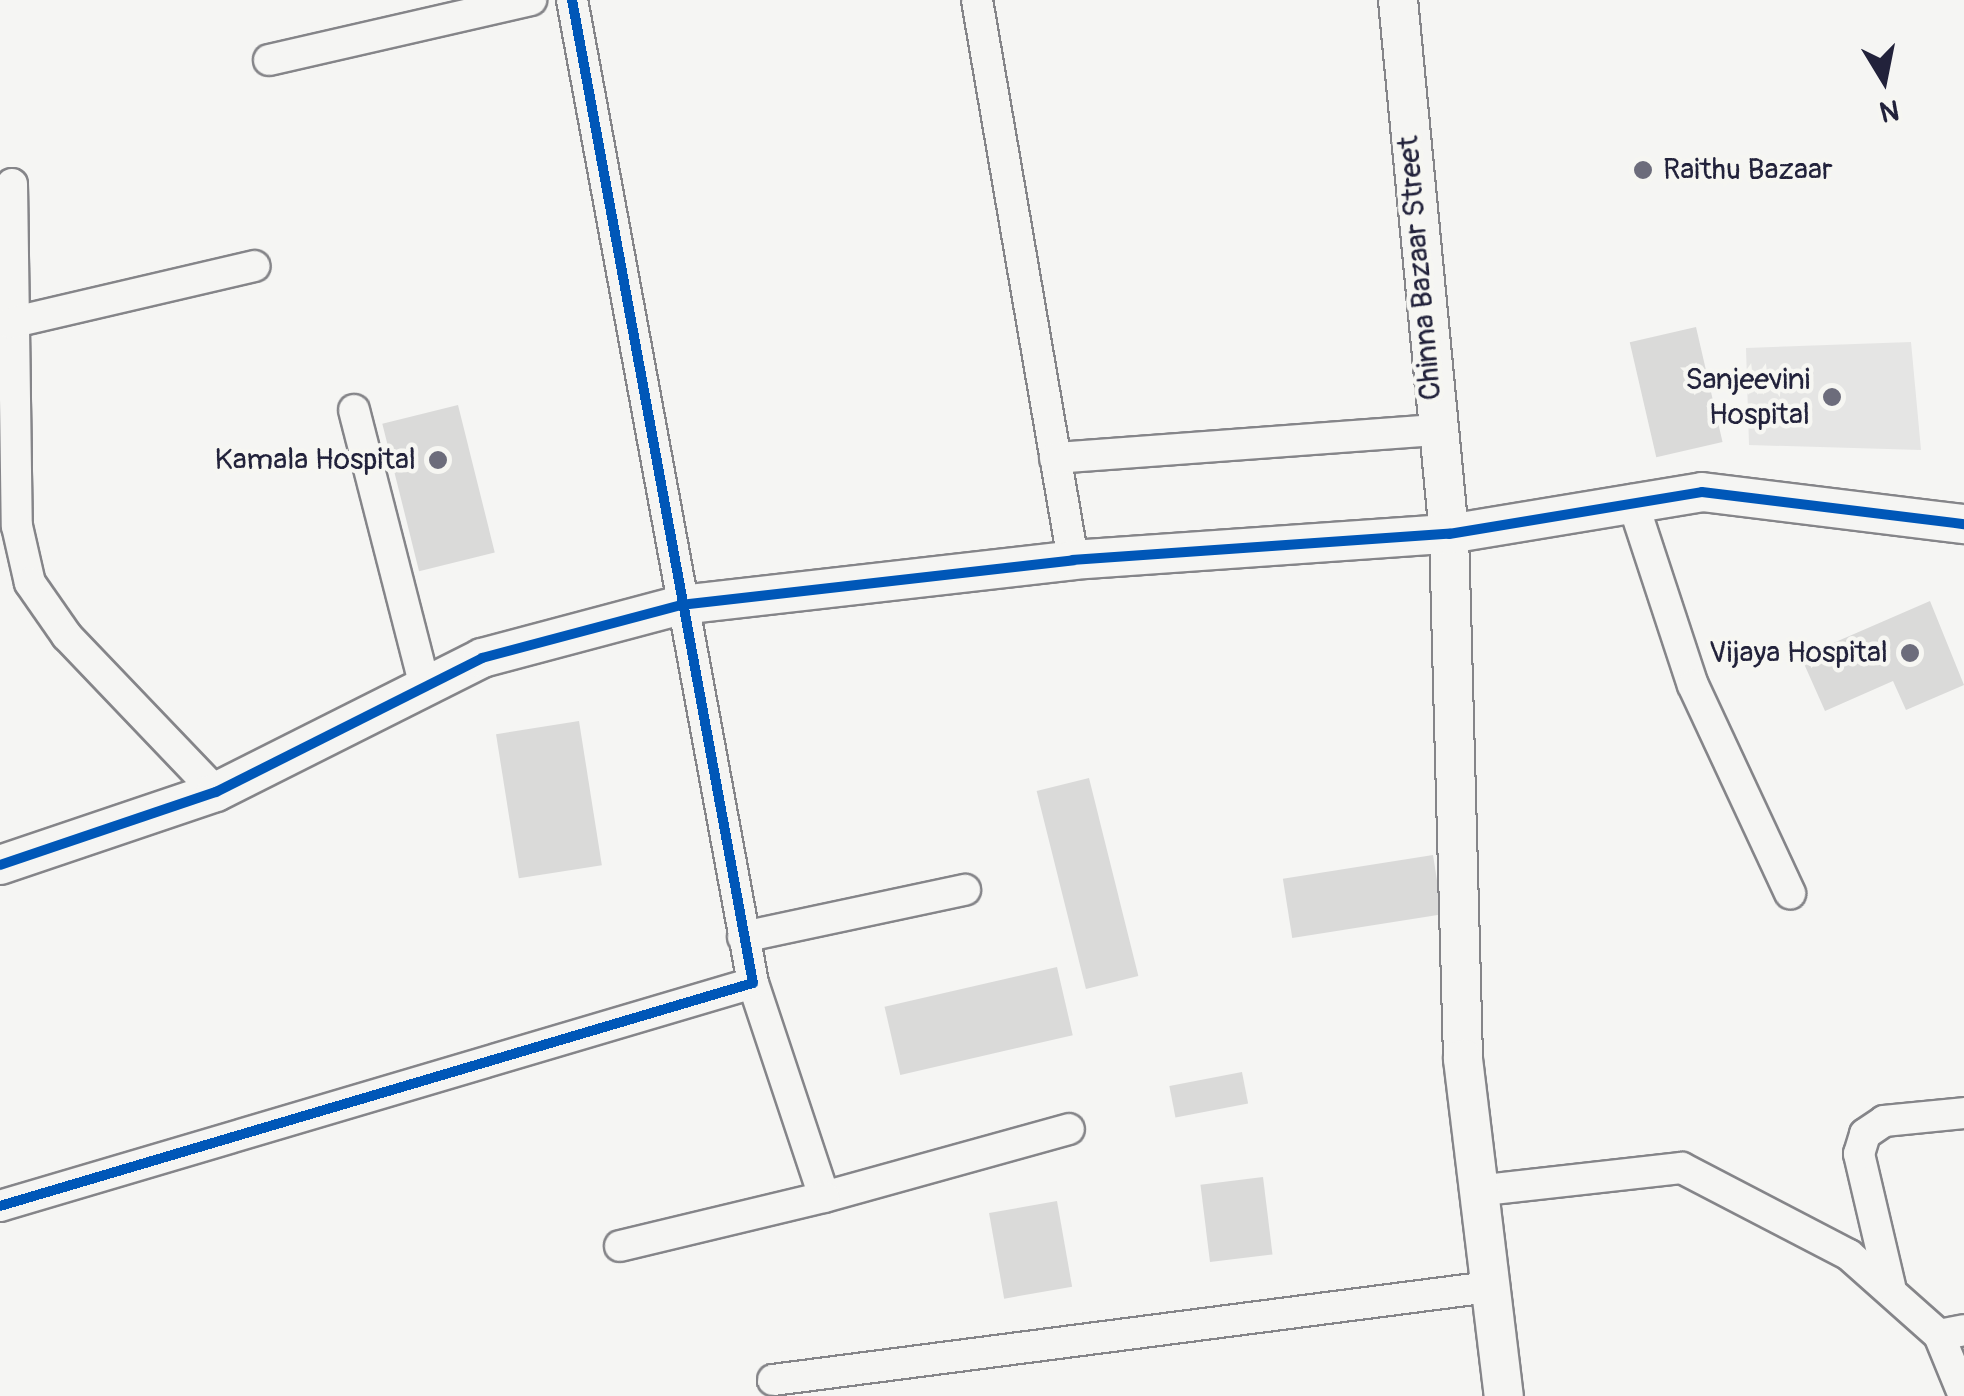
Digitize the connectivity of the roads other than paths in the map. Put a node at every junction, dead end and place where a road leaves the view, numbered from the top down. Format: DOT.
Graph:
graph roads {
  1 [pos="531,0"];
  2 [pos="572,0"];
  3 [pos="977,0"];
  4 [pos="1398,0"];
  5 [pos="269,60"];
  6 [pos="12,184"];
  7 [pos="254,266"];
  8 [pos="10,323"];
  9 [pos="354,410"];
  10 [pos="1434,430"];
  11 [pos="1056,458"];
  12 [pos="1632,500"];
  13 [pos="1964,524"];
  14 [pos="1449,534"];
  15 [pos="1073,560"];
  16 [pos="681,606"];
  17 [pos="424,684"];
  18 [pos="216,792"];
  19 [pos="0,865"];
  20 [pos="966,890"];
  21 [pos="1790,893"];
  22 [pos="743,937"];
  23 [pos="753,983"];
  24 [pos="1964,1113"];
  25 [pos="1069,1129"];
  26 [pos="1476,1192"];
  27 [pos="824,1197"];
  28 [pos="0,1206"];
  29 [pos="620,1246"];
  30 [pos="1890,1286"];
  31 [pos="1489,1287"];
  32 [pos="1952,1332"];
  33 [pos="773,1380"];
  34 [pos="1504,1396"];
  35 [pos="1964,1396"];
  1 -- 5 [label="street"];
  2 -- 16 [label="street"];
  3 -- 11 [label="street"];
  4 -- 10 [label="street, Chinna Bazaar Street"];
  6 -- 8 [label="street"];
  7 -- 8 [label="street"];
  8 -- 18 [label="street"];
  9 -- 17 [label="street"];
  10 -- 11 [label="street"];
  10 -- 14 [label="street, Chinna Bazaar Street"];
  11 -- 15 [label="street"];
  12 -- 13 [label="street"];
  12 -- 14 [label="street"];
  12 -- 21 [label="street"];
  14 -- 15 [label="street"];
  14 -- 26 [label="street, Chinna Bazaar Street"];
  15 -- 16 [label="street"];
  16 -- 17 [label="street"];
  16 -- 22 [label="street"];
  17 -- 18 [label="street"];
  18 -- 19 [label="street"];
  20 -- 22 [label="street"];
  22 -- 23 [label="street"];
  23 -- 27 [label="street"];
  23 -- 28 [label="street"];
  24 -- 30 [label="street"];
  25 -- 27 [label="street"];
  26 -- 30 [label="street"];
  26 -- 31 [label="street, Chinna Bazaar Street"];
  27 -- 29 [label="street"];
  30 -- 32 [label="street"];
  31 -- 33 [label="street"];
  31 -- 34 [label="street, Chinna Bazaar Street"];
  32 -- 35 [label="street"];
}
